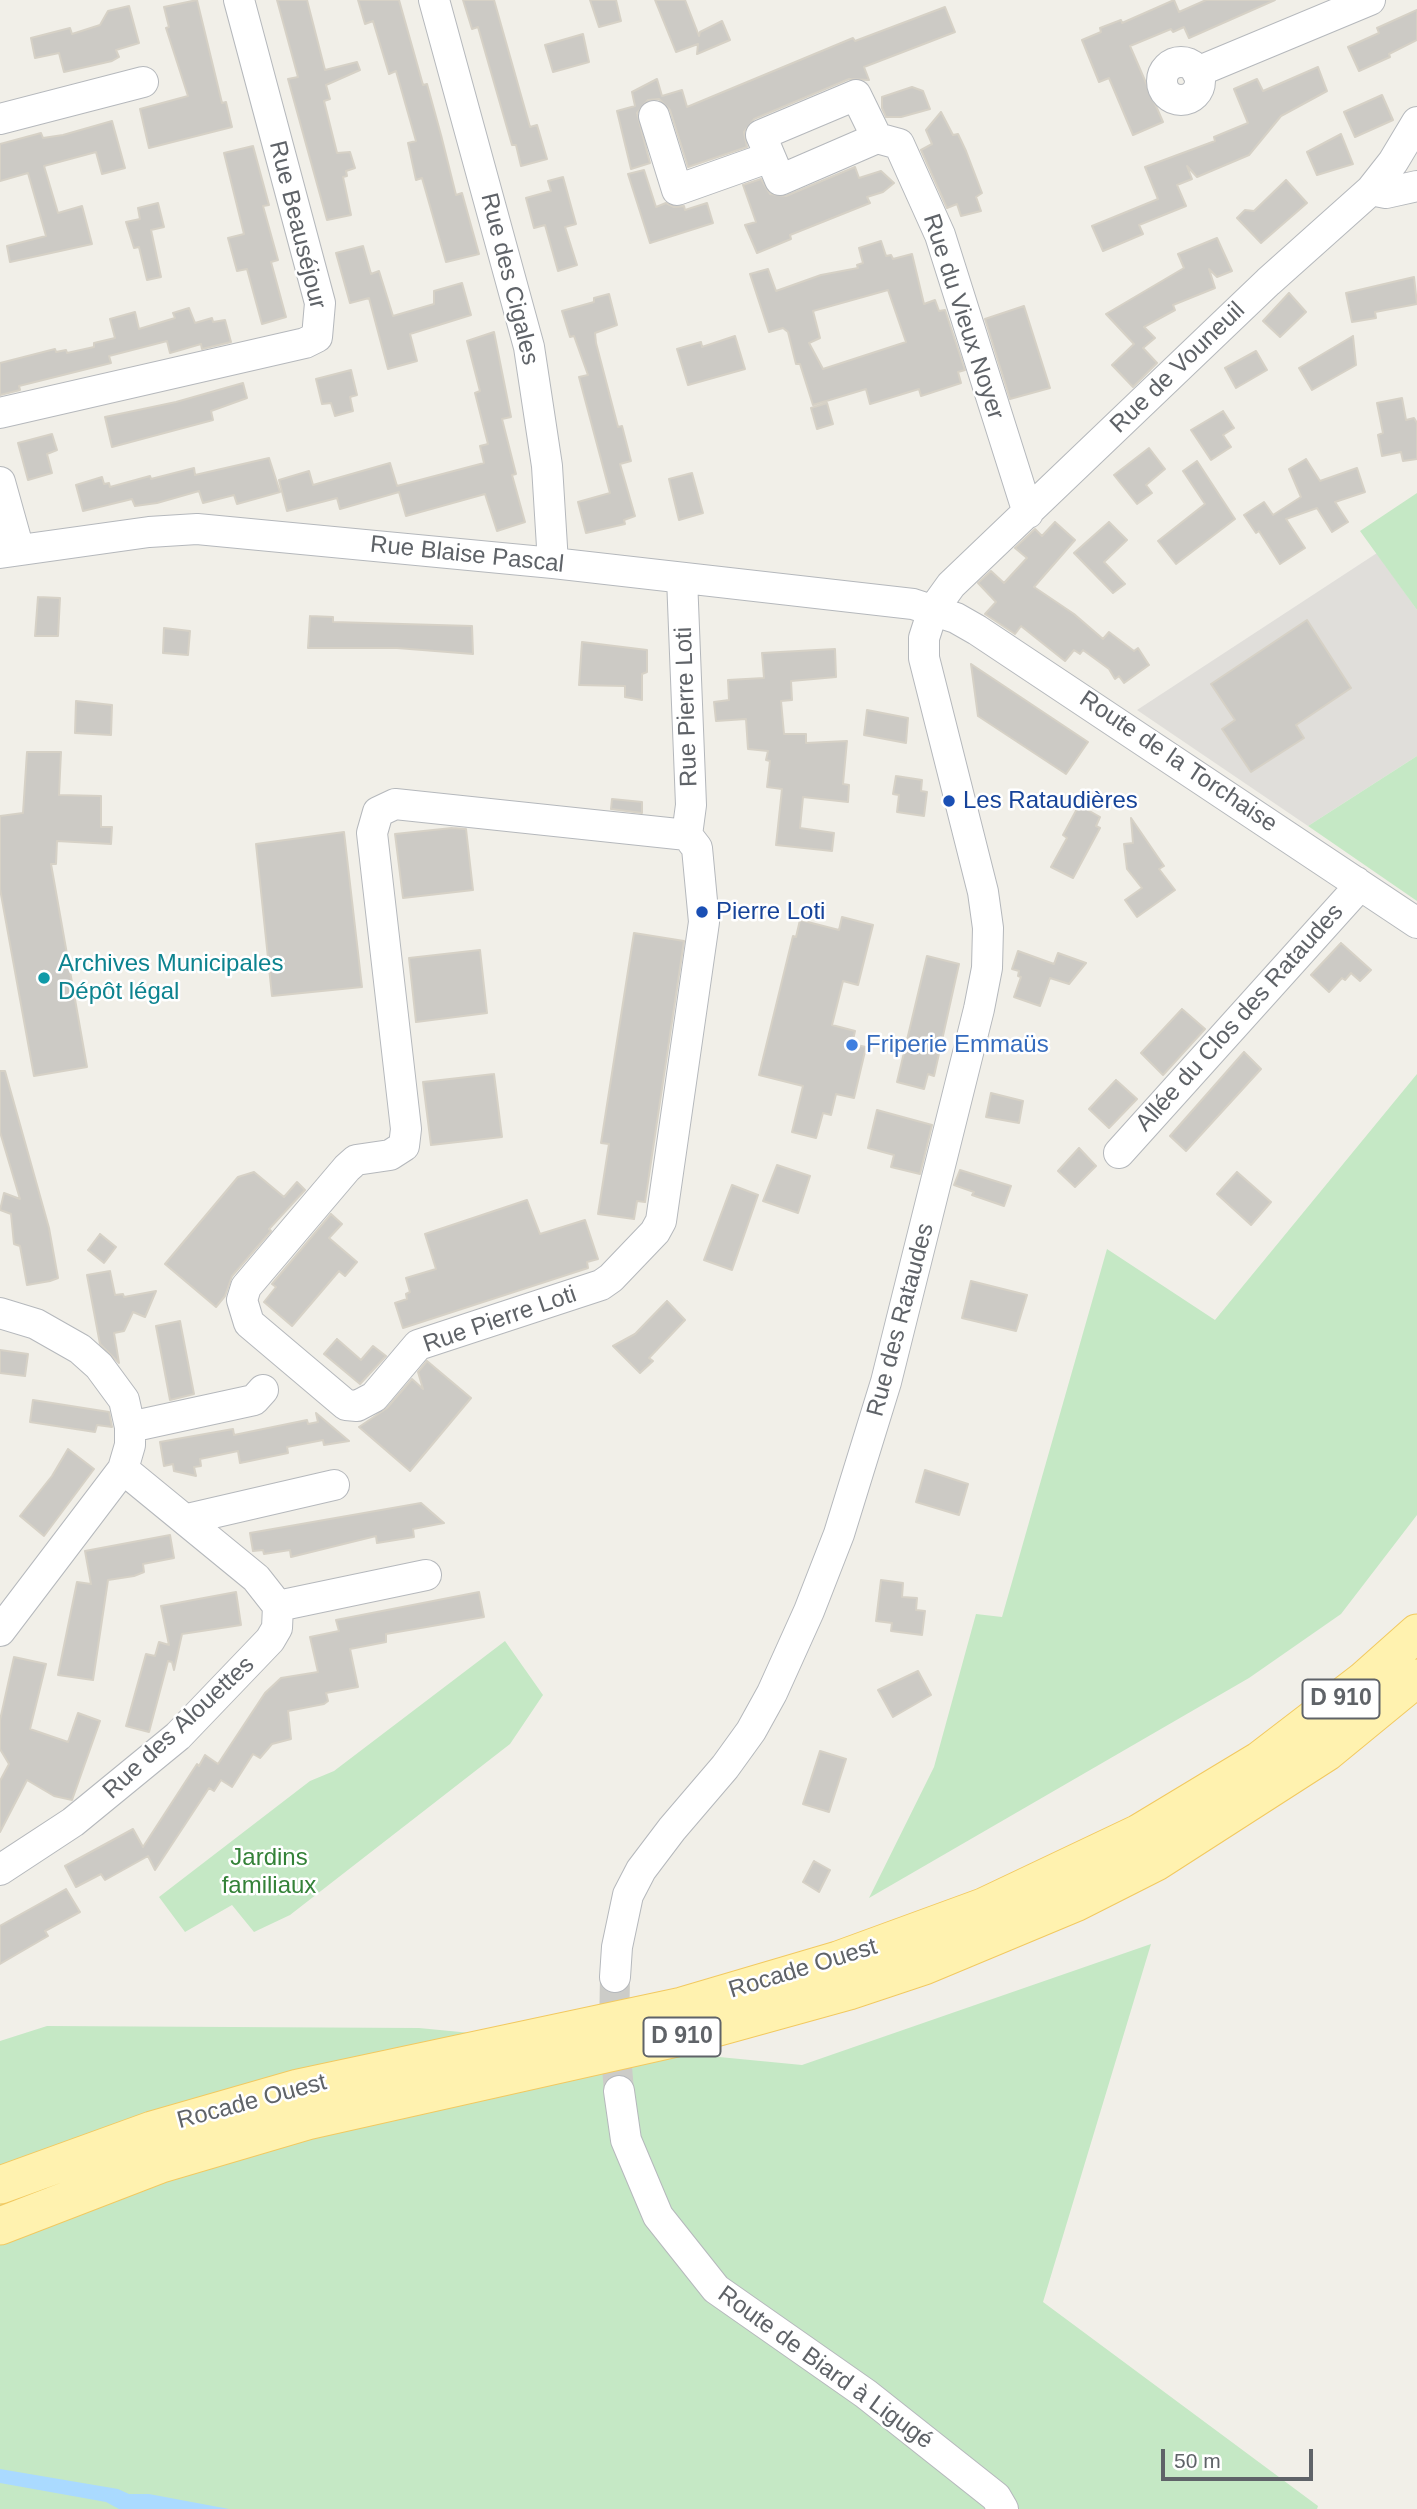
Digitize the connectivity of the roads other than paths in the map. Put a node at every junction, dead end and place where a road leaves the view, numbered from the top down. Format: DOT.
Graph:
graph roads {
  1 [pos="239,0"];
  2 [pos="435,0"];
  3 [pos="1370,0"];
  4 [pos="1197,72"];
  5 [pos="144,82"];
  6 [pos="654,116"];
  7 [pos="0,120"];
  8 [pos="1417,122"];
  9 [pos="877,138"];
  10 [pos="770,157"];
  11 [pos="1417,186"];
  12 [pos="1371,190"];
  13 [pos="0,413"];
  14 [pos="0,482"];
  15 [pos="1028,513"];
  16 [pos="9,552"];
  17 [pos="553,563"];
  18 [pos="682,578"];
  19 [pos="933,610"];
  20 [pos="687,835"];
  21 [pos="1356,882"];
  22 [pos="1417,923"];
  23 [pos="1119,1153"];
  24 [pos="0,1314"];
  25 [pos="263,1390"];
  26 [pos="130,1427"];
  27 [pos="123,1469"];
  28 [pos="334,1485"];
  29 [pos="187,1519"];
  30 [pos="426,1575"];
  31 [pos="278,1605"];
  32 [pos="1417,1607"];
  33 [pos="0,1631"];
  34 [pos="1417,1633"];
  35 [pos="1417,1678"];
  36 [pos="1417,1705"];
  37 [pos="1326,1752"];
  38 [pos="1260,1760"];
  39 [pos="0,1870"];
  40 [pos="615,1978"];
  41 [pos="619,2091"];
  42 [pos="0,2185"];
  43 [pos="0,2226"];
  44 [pos="1003,2509"];
  1 -- 13 [label="street, Rue Beauséjour"];
  2 -- 17 [label="street, Rue des Cigales"];
  3 -- 4 [label="street"];
  5 -- 7 [label="street"];
  6 -- 10 [label="street"];
  8 -- 12 [label="street, Rue de Vouneuil"];
  9 -- 10 [label="street"];
  9 -- 10 [label="street"];
  9 -- 15 [label="street, Rue du Vieux Noyer"];
  11 -- 12 [label="street"];
  12 -- 15 [label="street, Rue de Vouneuil"];
  14 -- 16 [label="street"];
  15 -- 19 [label="street, Rue de Vouneuil"];
  16 -- 17 [label="street, Rue Blaise Pascal"];
  17 -- 18 [label="street, Rue Blaise Pascal"];
  18 -- 19 [label="street, Rue Blaise Pascal"];
  18 -- 20 [label="street, Rue Pierre Loti"];
  19 -- 21 [label="street, Route de la Torchaise"];
  19 -- 40 [label="street, Rue des Rataudes"];
  20 -- 20 [label="street, Rue Pierre Loti"];
  21 -- 22 [label="street, Route de la Torchaise"];
  21 -- 23 [label="street, Allée du Clos des Rataudes"];
  24 -- 26 [label="street"];
  25 -- 26 [label="street"];
  26 -- 27 [label="street"];
  27 -- 29 [label="street"];
  27 -- 33 [label="street"];
  28 -- 29 [label="street"];
  29 -- 31 [label="street"];
  30 -- 31 [label="street"];
  31 -- 39 [label="street, Rue des Alouettes"];
  32 -- 38 [label="main road"];
  34 -- 38 [label="main road, Rocade Ouest / D 910"];
  35 -- 37 [label="main road, Rocade Ouest / D 910"];
  36 -- 37 [label="main road"];
  37 -- 43 [label="main road, Rocade Ouest / D 910"];
  38 -- 42 [label="main road, Rocade Ouest / D 910"];
  41 -- 44 [label="street, Route de Biard à Ligugé"];
}
